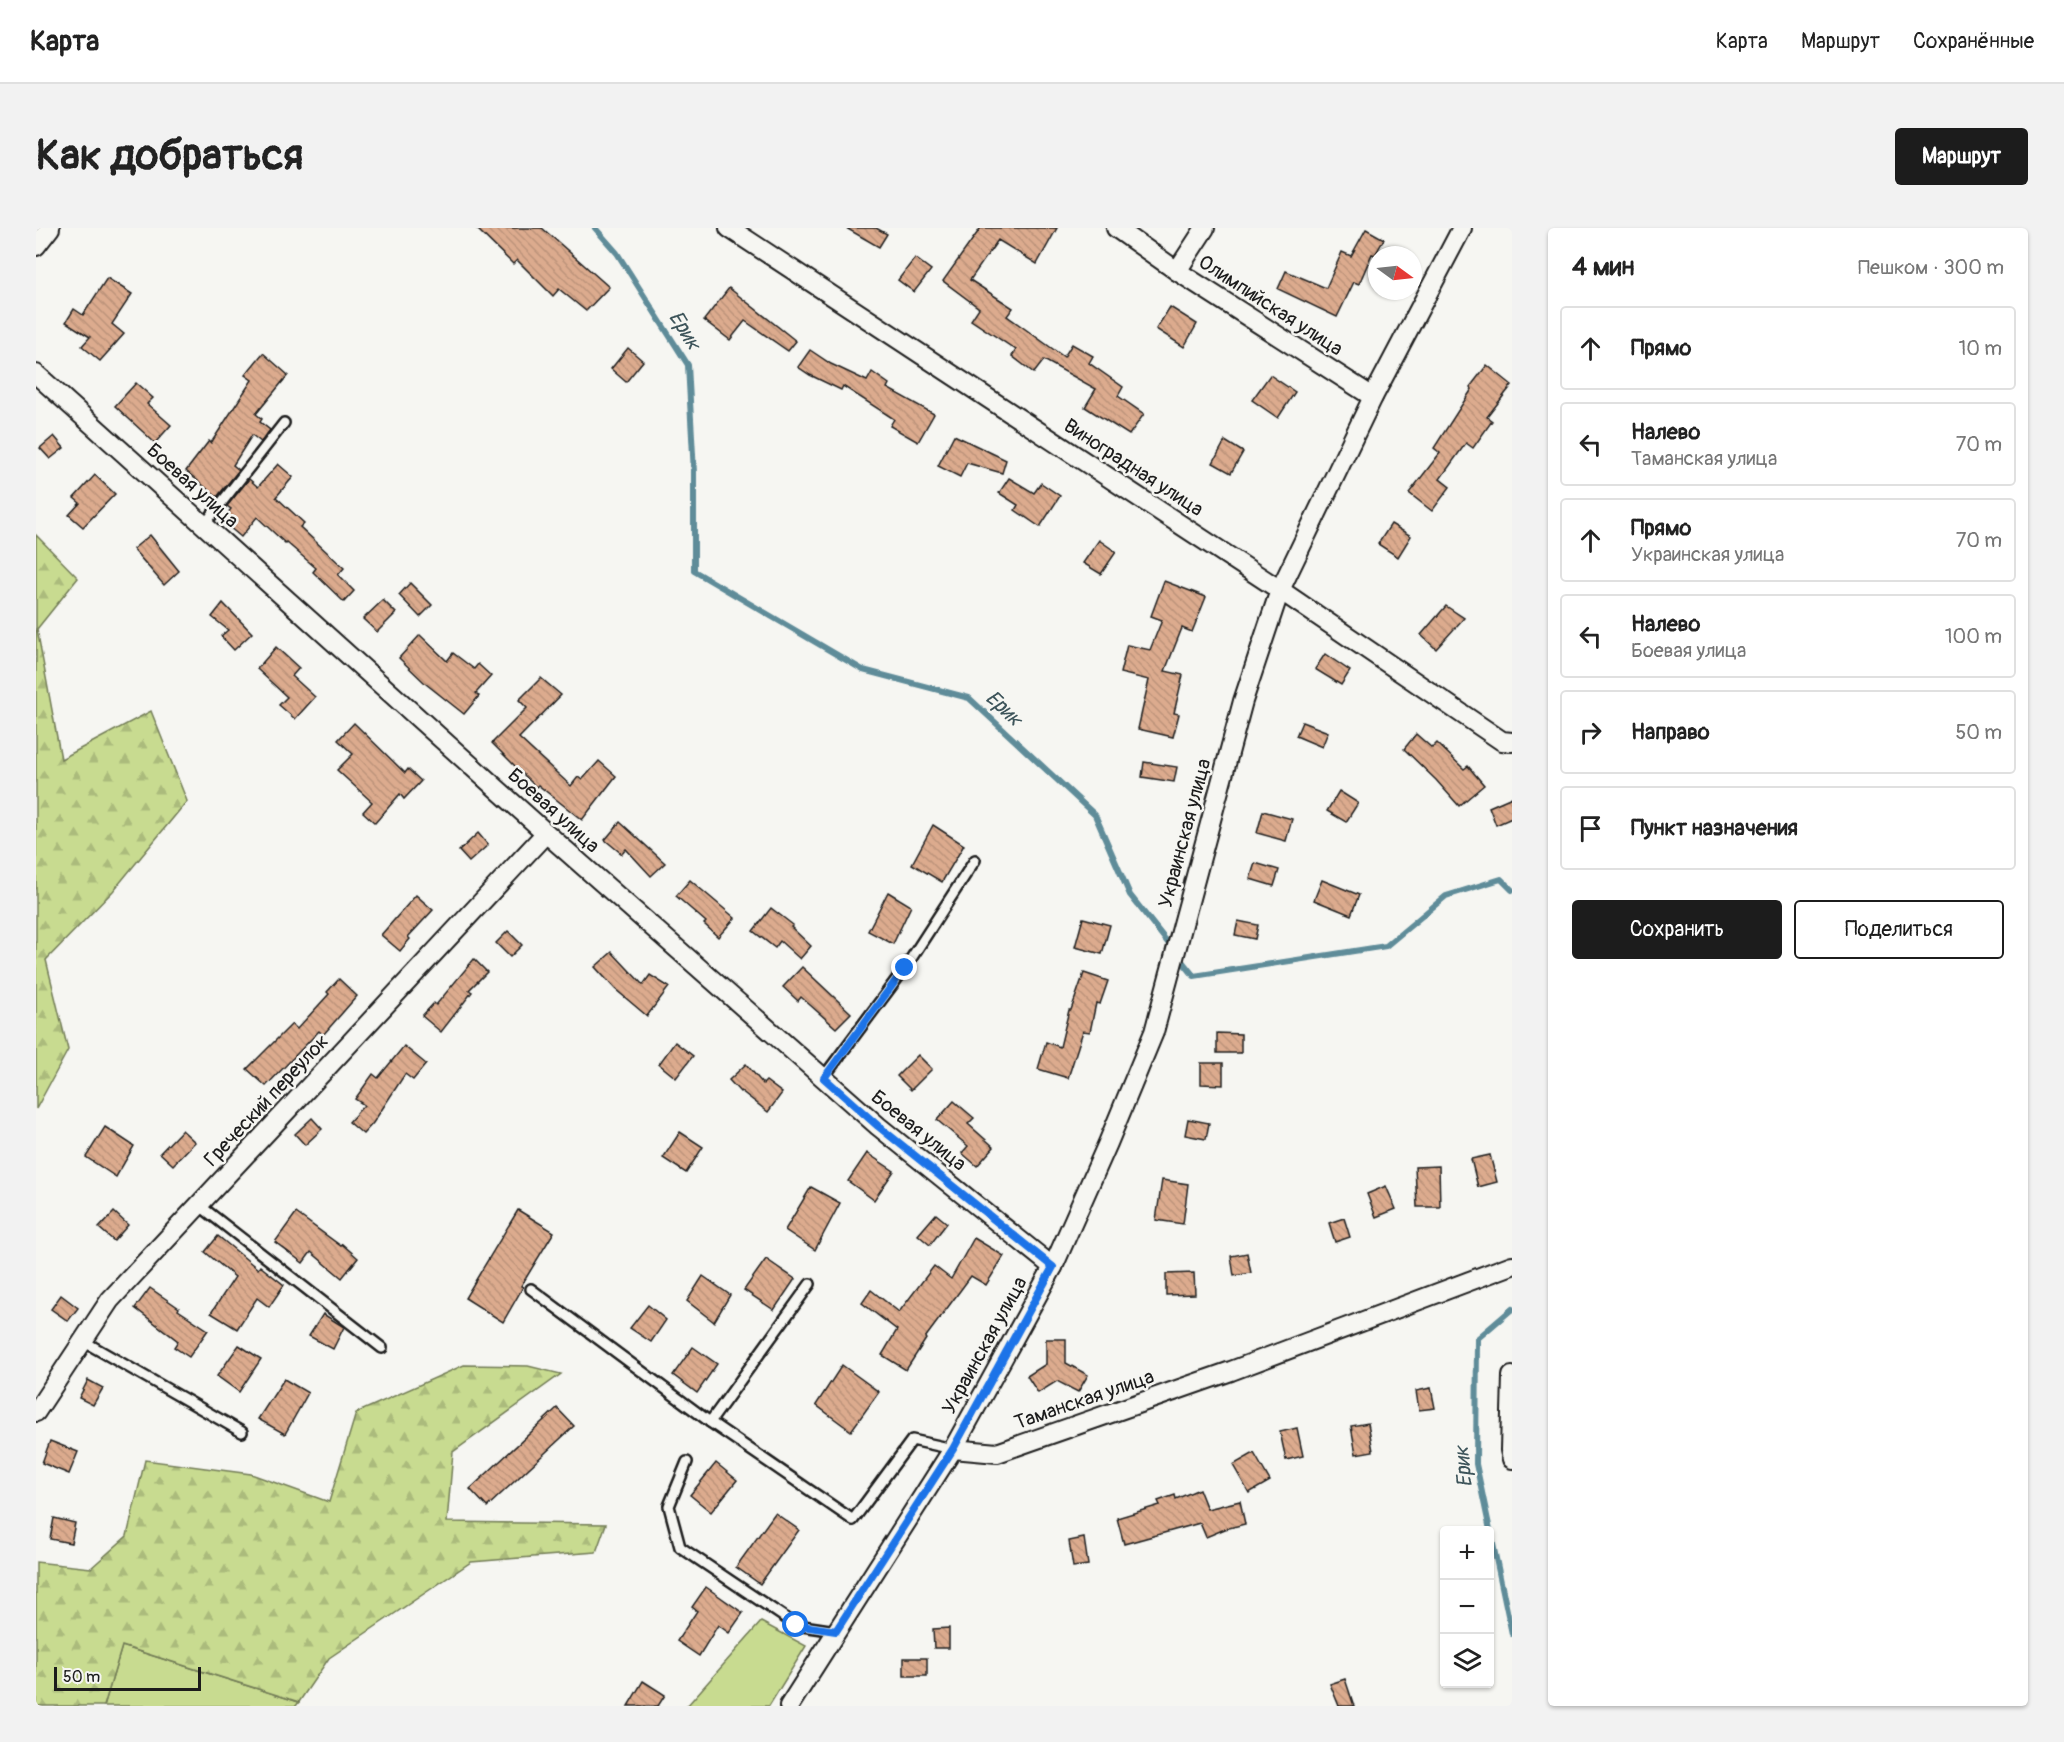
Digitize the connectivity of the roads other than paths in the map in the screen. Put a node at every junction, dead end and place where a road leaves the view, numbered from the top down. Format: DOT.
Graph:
graph roads {
  1 [pos="50,228"];
  2 [pos="729,228"];
  3 [pos="1116,228"];
  4 [pos="1205,228"];
  5 [pos="1462,228"];
  6 [pos="36,246"];
  7 [pos="1177,271"];
  8 [pos="36,374"];
  9 [pos="1373,397"];
  10 [pos="284,423"];
  11 [pos="204,525"];
  12 [pos="1280,590"];
  13 [pos="1512,742"];
  14 [pos="546,833"];
  15 [pos="975,860"];
  16 [pos="824,1078"];
  17 [pos="199,1205"];
  18 [pos="1512,1265"];
  19 [pos="1053,1267"];
  20 [pos="810,1284"];
  21 [pos="531,1289"];
  22 [pos="83,1341"];
  23 [pos="382,1348"];
  24 [pos="1512,1376"];
  25 [pos="36,1412"];
  26 [pos="710,1422"];
  27 [pos="242,1432"];
  28 [pos="953,1449"];
  29 [pos="1512,1459"];
  30 [pos="687,1462"];
  31 [pos="836,1631"];
  32 [pos="789,1706"];
  1 -- 6 [label="street"];
  2 -- 12 [label="street, Виноградная улица"];
  3 -- 7 [label="street, Олимпийская улица"];
  4 -- 7 [label="street"];
  5 -- 9 [label="street, Украинская улица"];
  7 -- 9 [label="street, Олимпийская улица"];
  8 -- 11 [label="street, Боевая улица"];
  9 -- 12 [label="street, Украинская улица"];
  10 -- 11 [label="lane"];
  11 -- 14 [label="street, Боевая улица"];
  12 -- 13 [label="street, Виноградная улица"];
  12 -- 19 [label="street, Украинская улица"];
  14 -- 16 [label="street, Боевая улица"];
  14 -- 17 [label="street, Греческий переулок"];
  15 -- 16 [label="lane"];
  16 -- 19 [label="street, Боевая улица"];
  17 -- 22 [label="street, Греческий переулок"];
  17 -- 23 [label="lane"];
  18 -- 28 [label="street, Таманская улица"];
  19 -- 28 [label="street, Украинская улица"];
  20 -- 26 [label="lane"];
  21 -- 26 [label="lane"];
  22 -- 25 [label="street, Греческий переулок"];
  22 -- 27 [label="lane"];
  24 -- 29 [label="street"];
  26 -- 28 [label="lane"];
  28 -- 31 [label="street"];
  30 -- 31 [label="lane"];
  31 -- 32 [label="street"];
}
